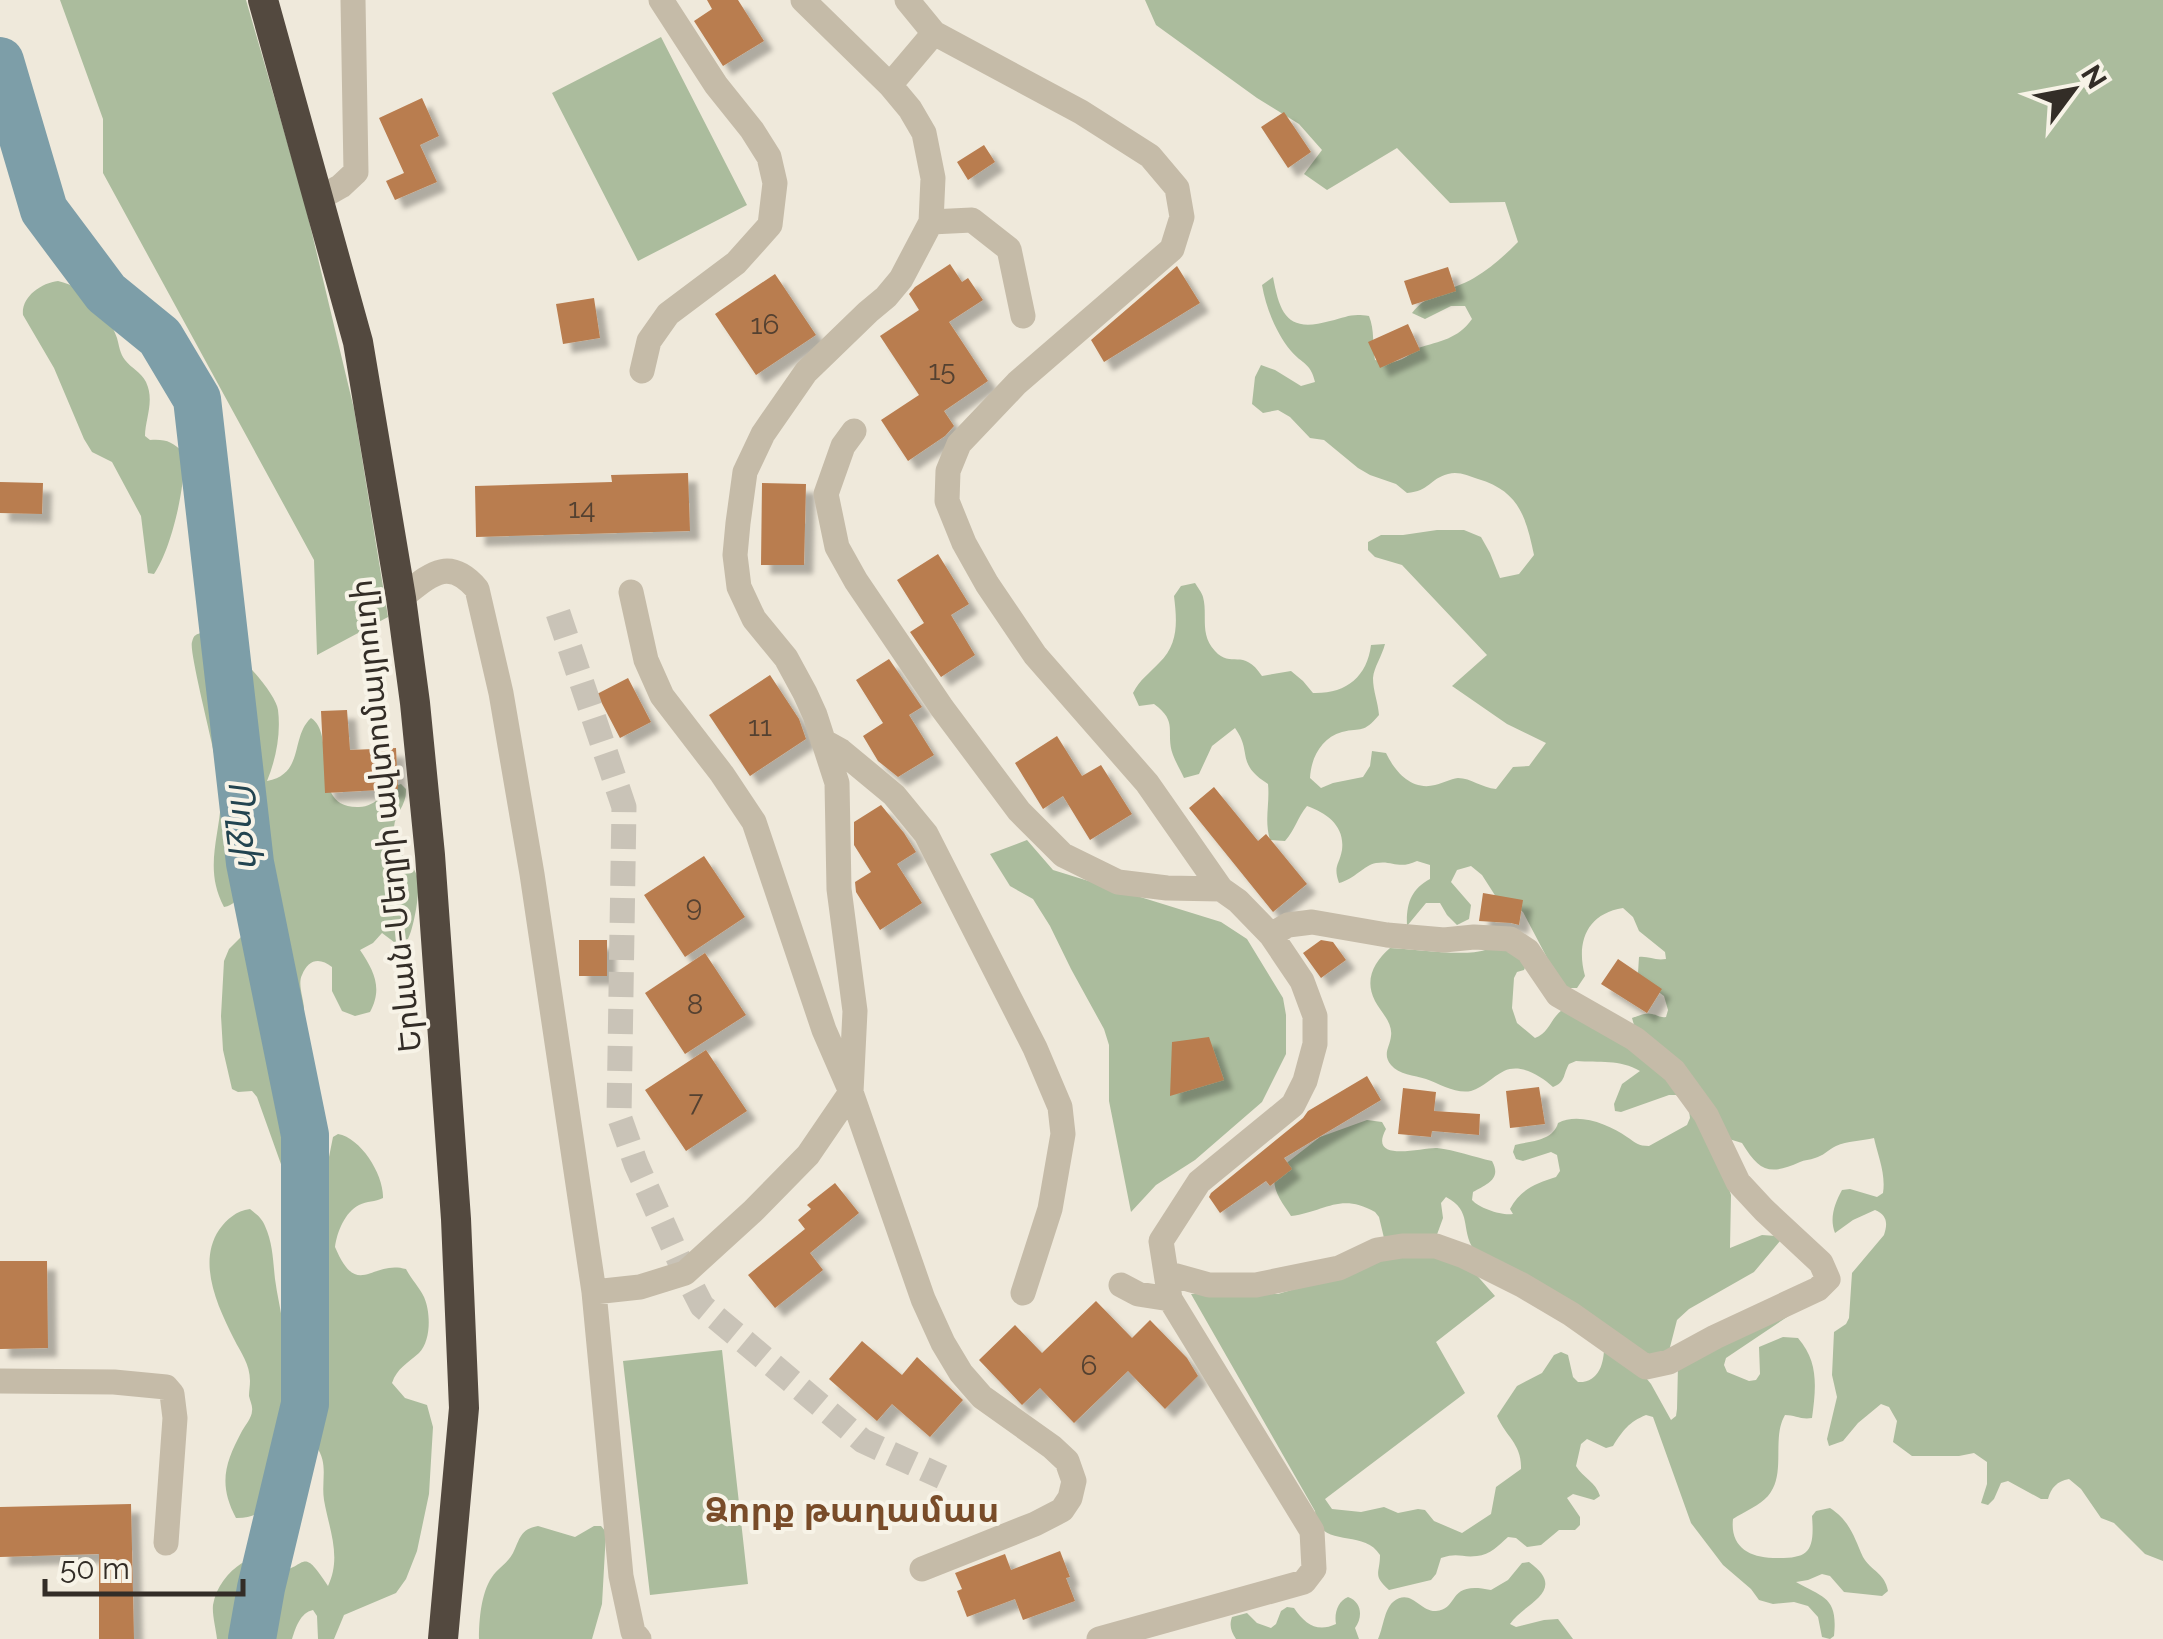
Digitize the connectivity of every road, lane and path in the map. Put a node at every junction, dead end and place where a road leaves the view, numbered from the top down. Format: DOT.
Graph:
graph roads {
  1 [pos="264,0"];
  2 [pos="353,0"];
  3 [pos="661,0"];
  4 [pos="802,0"];
  5 [pos="906,0"];
  6 [pos="934,34"];
  7 [pos="890,85"];
  8 [pos="320,198"];
  9 [pos="930,222"];
  10 [pos="1024,316"];
  11 [pos="642,370"];
  12 [pos="854,431"];
  13 [pos="631,592"];
  14 [pos="401,598"];
  15 [pos="823,741"];
  16 [pos="1220,890"];
  17 [pos="1271,935"];
  18 [pos="851,1092"];
  19 [pos="1121,1284"];
  20 [pos="1168,1286"];
  21 [pos="594,1292"];
  22 [pos="1023,1293"];
  23 [pos="0,1381"];
  24 [pos="166,1542"];
  25 [pos="922,1568"];
  26 [pos="443,1639"];
  27 [pos="638,1639"];
  28 [pos="1099,1639"];
  1 -- 8 [label="highway, Երևան-Մեղրի ավտոմայրուղի"];
  2 -- 8 [label="street"];
  3 -- 11 [label="street"];
  4 -- 7 [label="street"];
  5 -- 6 [label="street"];
  6 -- 7 [label="street"];
  6 -- 16 [label="street"];
  7 -- 9 [label="street"];
  8 -- 14 [label="highway, Երևան-Մեղրի ավտոմայրուղի"];
  9 -- 10 [label="street"];
  9 -- 15 [label="street"];
  12 -- 16 [label="street"];
  13 -- 18 [label="street"];
  14 -- 21 [label="street"];
  14 -- 26 [label="highway, Երևան-Մեղրի ավտոմայրուղի"];
  15 -- 18 [label="street"];
  15 -- 22 [label="street"];
  16 -- 17 [label="street"];
  17 -- 20 [label="street"];
  17 -- 20 [label="street"];
  18 -- 21 [label="street"];
  18 -- 25 [label="street"];
  19 -- 20 [label="street"];
  20 -- 28 [label="street"];
  21 -- 27 [label="street"];
  23 -- 24 [label="street"];
}
